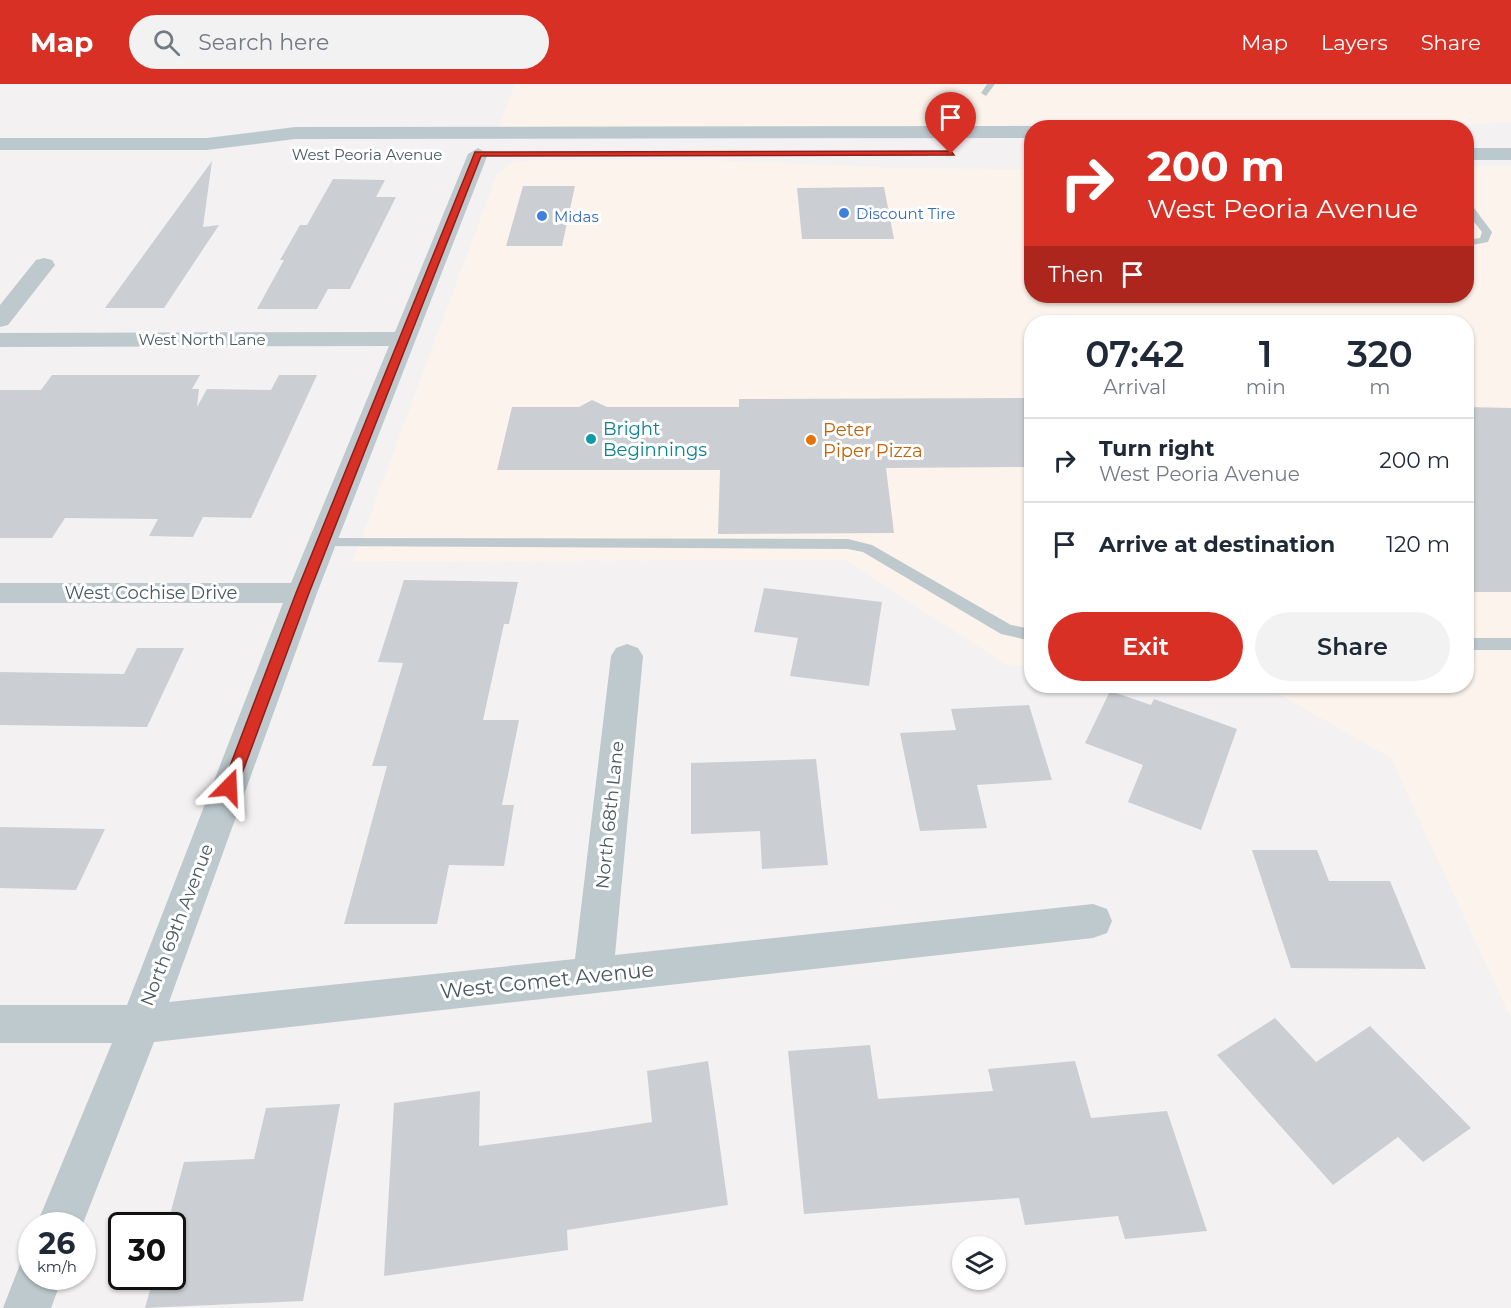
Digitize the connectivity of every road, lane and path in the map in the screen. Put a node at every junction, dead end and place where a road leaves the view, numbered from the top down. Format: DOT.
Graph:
graph roads {
  1 [pos="751,132"];
  2 [pos="1024,132"];
  3 [pos="0,144"];
  4 [pos="207,144"];
  5 [pos="289,153"];
  6 [pos="478,154"];
  7 [pos="1474,154"];
  8 [pos="1511,154"];
  9 [pos="1474,215"];
  10 [pos="1474,242"];
  11 [pos="44,265"];
  12 [pos="0,320"];
  13 [pos="404,339"];
  14 [pos="0,340"];
  15 [pos="323,543"];
  16 [pos="0,593"];
  17 [pos="302,593"];
  18 [pos="1024,633"];
  19 [pos="1474,644"];
  20 [pos="1511,644"];
  21 [pos="627,656"];
  22 [pos="1093,921"];
  23 [pos="592,974"];
  24 [pos="0,1024"];
  25 [pos="140,1024"];
  26 [pos="65,1212"];
  27 [pos="34,1290"];
  28 [pos="27,1308"];
  1 -- 2 [label="main road, West Peoria Avenue"];
  1 -- 4 [label="main road, West Peoria Avenue"];
  1 -- 6 [label="main road"];
  3 -- 4 [label="main road, West Peoria Avenue"];
  4 -- 5 [label="main road, West Peoria Avenue"];
  6 -- 13 [label="street, North 69th Avenue"];
  7 -- 8 [label="main road"];
  9 -- 10 [label="lane"];
  11 -- 12 [label="street"];
  13 -- 14 [label="street, West North Lane"];
  13 -- 15 [label="street, North 69th Avenue"];
  15 -- 17 [label="street, North 69th Avenue"];
  15 -- 18 [label="lane"];
  16 -- 17 [label="street, West Cochise Drive"];
  17 -- 25 [label="street, North 69th Avenue"];
  19 -- 20 [label="lane"];
  21 -- 23 [label="street, North 68th Lane"];
  22 -- 23 [label="street, West Comet Avenue"];
  23 -- 25 [label="street, West Comet Avenue"];
  24 -- 25 [label="street, West Comet Avenue"];
  25 -- 26 [label="street, North 69th Avenue"];
  27 -- 28 [label="street"];
}
